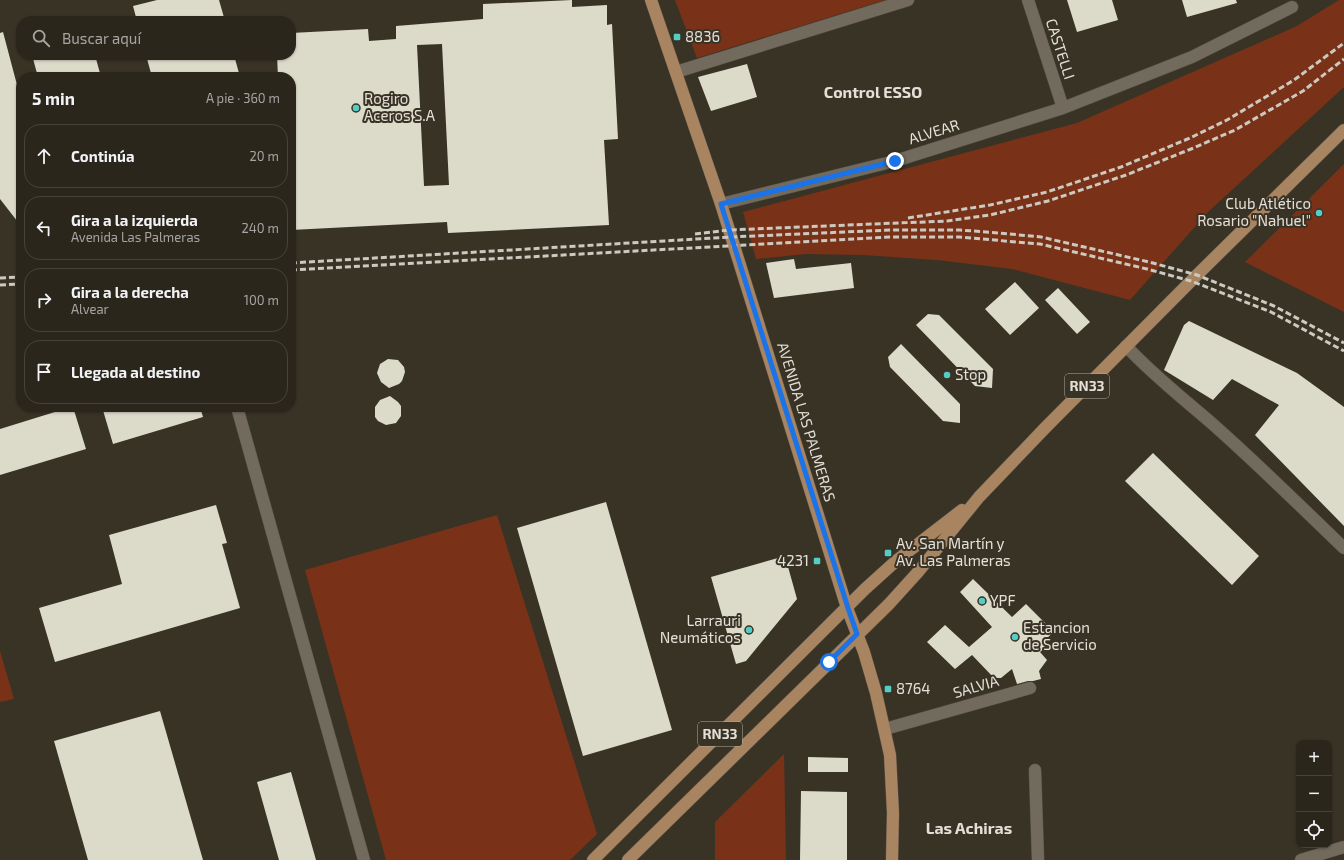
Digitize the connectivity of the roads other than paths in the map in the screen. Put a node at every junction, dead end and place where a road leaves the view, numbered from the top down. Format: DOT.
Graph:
graph roads {
  1 [pos="651,0"];
  2 [pos="908,0"];
  3 [pos="1028,0"];
  4 [pos="1292,7"];
  5 [pos="676,72"];
  6 [pos="1062,108"];
  7 [pos="1344,130"];
  8 [pos="721,204"];
  9 [pos="1126,346"];
  10 [pos="238,412"];
  11 [pos="979,497"];
  12 [pos="1344,548"];
  13 [pos="848,608"];
  14 [pos="857,634"];
  15 [pos="1030,688"];
  16 [pos="885,729"];
  17 [pos="1034,770"];
  18 [pos="1344,847"];
  19 [pos="364,860"];
  20 [pos="593,860"];
  21 [pos="628,860"];
  22 [pos="892,860"];
  23 [pos="1038,860"];
  24 [pos="1301,860"];
  1 -- 5 [label="main road, AVENIDA LAS PALMERAS"];
  2 -- 5 [label="street"];
  3 -- 6 [label="street, CASTELLI"];
  4 -- 6 [label="street, ALVEAR"];
  5 -- 8 [label="main road, AVENIDA LAS PALMERAS"];
  6 -- 8 [label="street, ALVEAR"];
  7 -- 9 [label="main road, RN33"];
  8 -- 13 [label="main road, AVENIDA LAS PALMERAS"];
  9 -- 11 [label="main road, RN33"];
  9 -- 12 [label="street"];
  10 -- 19 [label="street"];
  11 -- 13 [label="main road, RN33"];
  11 -- 14 [label="main road, RN33"];
  13 -- 14 [label="main road, AVENIDA LAS PALMERAS"];
  13 -- 20 [label="main road, RN33"];
  14 -- 16 [label="main road, AVENIDA LAS PALMERAS"];
  14 -- 21 [label="main road, RN33"];
  15 -- 16 [label="street, SALVIA"];
  16 -- 22 [label="main road, AVENIDA LAS PALMERAS"];
  17 -- 23 [label="street"];
  18 -- 24 [label="street"];
}
